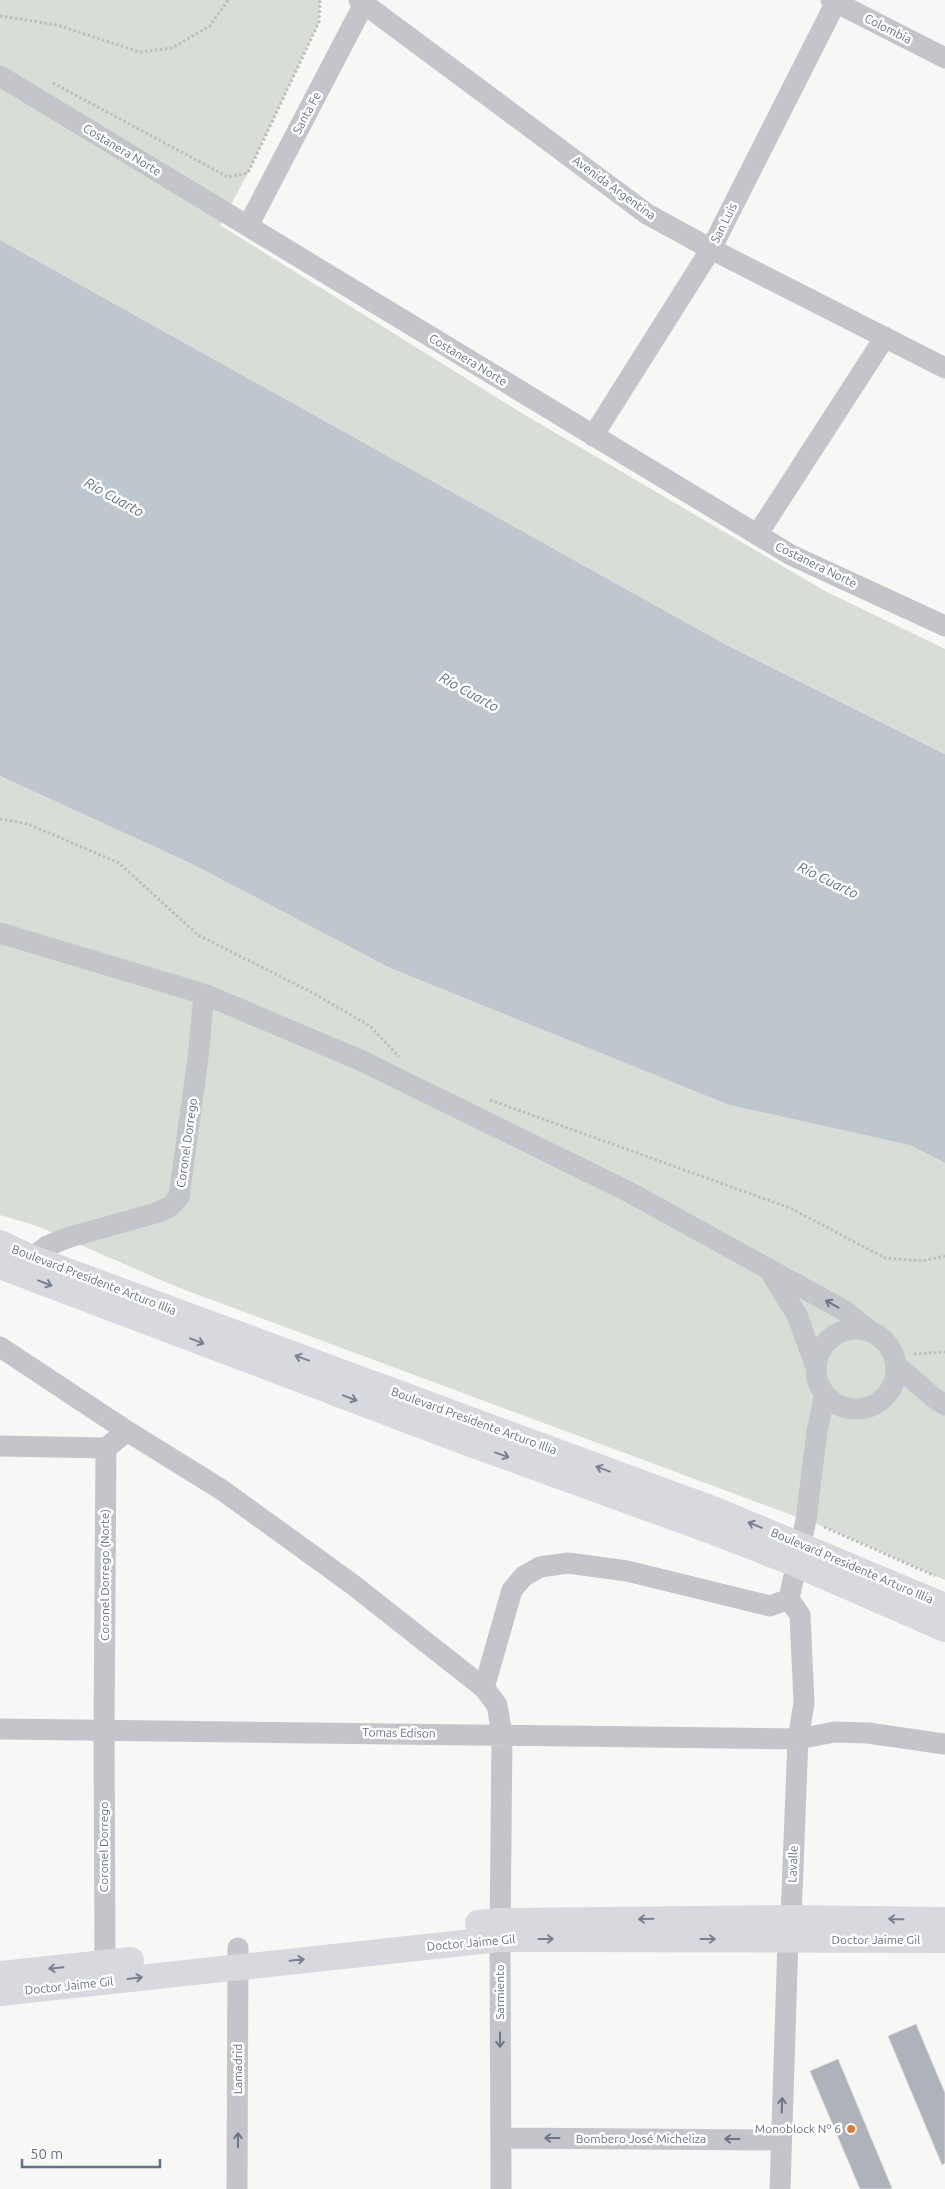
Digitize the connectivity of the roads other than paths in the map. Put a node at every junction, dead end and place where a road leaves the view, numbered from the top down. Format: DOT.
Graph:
graph roads {
  1 [pos="363,1"];
  2 [pos="835,1"];
  3 [pos="945,58"];
  4 [pos="0,76"];
  5 [pos="248,226"];
  6 [pos="711,249"];
  7 [pos="885,338"];
  8 [pos="945,368"];
  9 [pos="593,436"];
  10 [pos="757,534"];
  11 [pos="945,626"];
  12 [pos="0,933"];
  13 [pos="204,994"];
  14 [pos="0,1243"];
  15 [pos="15,1265"];
  16 [pos="769,1270"];
  17 [pos="0,1331"];
  18 [pos="871,1332"];
  19 [pos="0,1347"];
  20 [pos="18,1360"];
  21 [pos="816,1367"];
  22 [pos="894,1368"];
  23 [pos="825,1394"];
  24 [pos="939,1402"];
  25 [pos="861,1408"];
  26 [pos="127,1431"];
  27 [pos="817,1431"];
  28 [pos="0,1446"];
  29 [pos="106,1448"];
  30 [pos="799,1554"];
  31 [pos="790,1599"];
  32 [pos="945,1606"];
  33 [pos="945,1629"];
  34 [pos="484,1688"];
  35 [pos="0,1729"];
  36 [pos="104,1730"];
  37 [pos="502,1734"];
  38 [pos="798,1739"];
  39 [pos="945,1744"];
  40 [pos="945,1920"];
  41 [pos="789,1929"];
  42 [pos="500,1930"];
  43 [pos="945,1940"];
  44 [pos="238,1957"];
  45 [pos="105,1963"];
  46 [pos="0,1974"];
  47 [pos="0,1993"];
  48 [pos="501,2138"];
  49 [pos="781,2140"];
  50 [pos="238,2189"];
  51 [pos="501,2189"];
  52 [pos="780,2189"];
  1 -- 5 [label="street, Santa Fe"];
  1 -- 6 [label="street, Avenida Argentina"];
  2 -- 3 [label="street, Colombia"];
  2 -- 6 [label="street, San Luis"];
  4 -- 5 [label="street, Costanera Norte"];
  5 -- 9 [label="street, Costanera Norte"];
  6 -- 7 [label="street, Avenida Argentina"];
  6 -- 9 [label="street, San Luis"];
  7 -- 8 [label="street, Avenida Argentina"];
  7 -- 10 [label="street"];
  9 -- 10 [label="street, Costanera Norte"];
  10 -- 11 [label="street, Costanera Norte"];
  12 -- 13 [label="street"];
  13 -- 15 [label="street, Coronel Dorrego"];
  13 -- 16 [label="street"];
  14 -- 15 [label="main road, Boulevard Presidente Arturo Illia"];
  15 -- 30 [label="main road, Boulevard Presidente Arturo Illia"];
  18 -- 16 [label="street, one-way"];
  16 -- 21 [label="street"];
  17 -- 20 [label="street"];
  18 -- 21 [label="street"];
  18 -- 22 [label="street"];
  19 -- 20 [label="street, Sarmiento"];
  20 -- 26 [label="street, Sarmiento"];
  21 -- 23 [label="street"];
  22 -- 24 [label="street"];
  22 -- 25 [label="street"];
  23 -- 25 [label="street"];
  23 -- 27 [label="street"];
  25 -- 27 [label="street"];
  26 -- 29 [label="street"];
  26 -- 34 [label="street, Sarmiento"];
  27 -- 30 [label="street"];
  28 -- 29 [label="street"];
  29 -- 36 [label="street, Coronel Dorrego (Norte)"];
  30 -- 31 [label="street"];
  30 -- 32 [label="main road, Boulevard Presidente Arturo Illia"];
  30 -- 33 [label="main road, Boulevard Presidente Arturo Illia"];
  31 -- 34 [label="street"];
  31 -- 38 [label="street, Lavalle"];
  34 -- 37 [label="street, Sarmiento"];
  35 -- 36 [label="street, Tomas Edison"];
  36 -- 37 [label="street, Tomas Edison"];
  36 -- 45 [label="street, Coronel Dorrego"];
  37 -- 38 [label="street, Tomas Edison"];
  37 -- 42 [label="street, Sarmiento"];
  38 -- 39 [label="street, Tomas Edison"];
  38 -- 41 [label="street, Lavalle"];
  40 -- 41 [label="main road, Doctor Jaime Gil, one-way"];
  41 -- 42 [label="main road, Doctor Jaime Gil"];
  41 -- 43 [label="main road, Doctor Jaime Gil"];
  49 -- 41 [label="street, Lavalle, one-way"];
  42 -- 44 [label="main road, Doctor Jaime Gil"];
  42 -- 48 [label="street, Sarmiento, one-way"];
  44 -- 45 [label="main road, Doctor Jaime Gil"];
  47 -- 44 [label="main road, Doctor Jaime Gil, one-way"];
  50 -- 44 [label="street, Lamadrid, one-way"];
  45 -- 46 [label="main road, Doctor Jaime Gil, one-way"];
  49 -- 48 [label="street, Bombero José Micheliza, one-way"];
  48 -- 51 [label="street, Sarmiento"];
  49 -- 52 [label="street, Lavalle"];
}
